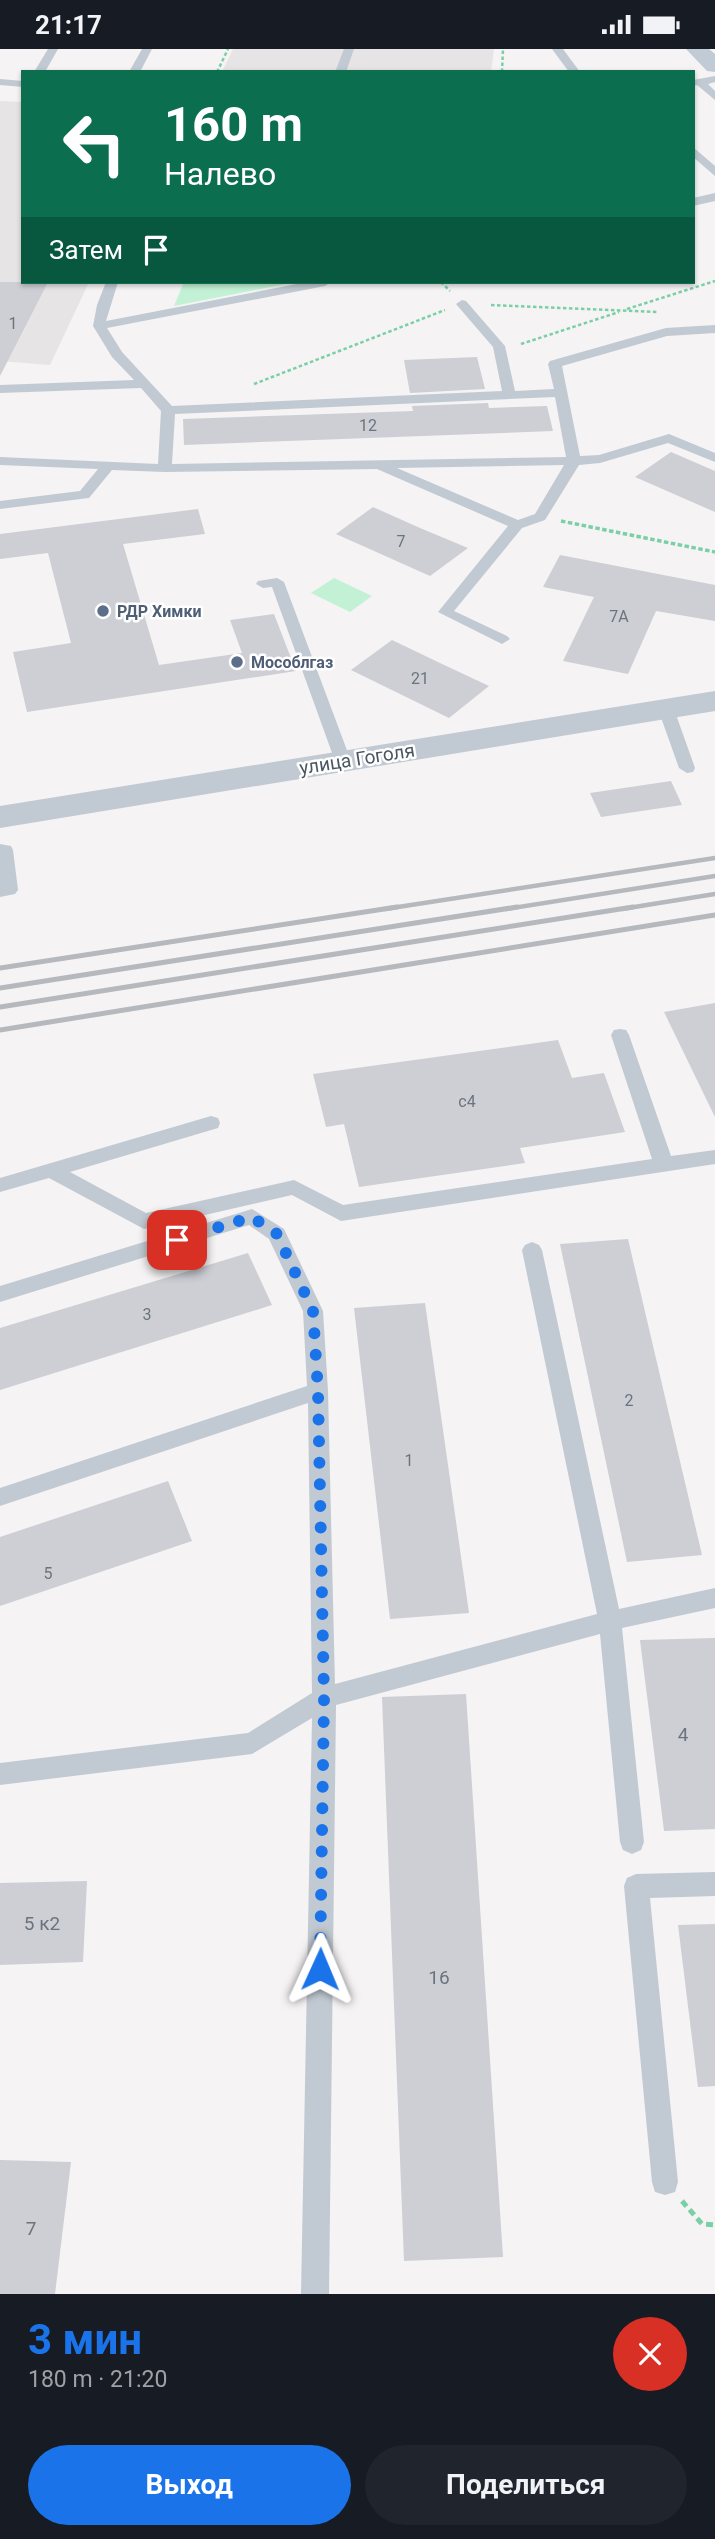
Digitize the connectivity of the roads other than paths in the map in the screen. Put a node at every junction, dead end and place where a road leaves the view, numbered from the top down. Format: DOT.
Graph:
graph roads {
  1 [pos="53,49"];
  2 [pos="147,49"];
  3 [pos="349,49"];
  4 [pos="557,49"];
  5 [pos="697,49"];
  6 [pos="40,70"];
  7 [pos="136,70"];
  8 [pos="341,70"];
  9 [pos="573,70"];
  10 [pos="703,77"];
  11 [pos="715,79"];
  12 [pos="0,82"];
  13 [pos="21,84"];
  14 [pos="715,97"];
  15 [pos="695,152"];
  16 [pos="715,173"];
  17 [pos="715,198"];
  18 [pos="695,202"];
  19 [pos="111,284"];
  20 [pos="315,284"];
  21 [pos="462,304"];
  22 [pos="99,326"];
  23 [pos="715,329"];
  24 [pos="145,384"];
  25 [pos="0,389"];
  26 [pos="561,393"];
  27 [pos="509,395"];
  28 [pos="168,410"];
  29 [pos="715,458"];
  30 [pos="0,461"];
  31 [pos="574,461"];
  32 [pos="378,464"];
  33 [pos="108,466"];
  34 [pos="165,468"];
  35 [pos="0,505"];
  36 [pos="517,524"];
  37 [pos="262,584"];
  38 [pos="502,639"];
  39 [pos="715,701"];
  40 [pos="666,709"];
  41 [pos="343,761"];
  42 [pos="687,768"];
  43 [pos="0,817"];
  44 [pos="0,850"];
  45 [pos="0,891"];
  46 [pos="620,1035"];
  47 [pos="211,1123"];
  48 [pos="715,1157"];
  49 [pos="664,1165"];
  50 [pos="51,1170"];
  51 [pos="0,1185"];
  52 [pos="532,1250"];
  53 [pos="0,1294"];
  54 [pos="318,1391"];
  55 [pos="0,1497"];
  56 [pos="715,1598"];
  57 [pos="610,1621"];
  58 [pos="324,1698"];
  59 [pos="0,1774"];
  60 [pos="632,1842"];
  61 [pos="715,1884"];
  62 [pos="665,2182"];
  63 [pos="315,2294"];
  1 -- 6 [label="lane"];
  2 -- 7 [label="lane"];
  3 -- 8 [label="lane"];
  4 -- 9 [label="lane"];
  5 -- 10 [label="main road"];
  10 -- 11 [label="lane"];
  10 -- 14 [label="lane"];
  12 -- 13 [label="lane"];
  15 -- 16 [label="lane"];
  17 -- 18 [label="lane"];
  19 -- 22 [label="lane"];
  20 -- 22 [label="lane"];
  21 -- 27 [label="lane"];
  22 -- 24 [label="lane"];
  23 -- 26 [label="lane"];
  24 -- 25 [label="lane"];
  24 -- 28 [label="lane"];
  26 -- 27 [label="lane"];
  26 -- 31 [label="lane"];
  27 -- 28 [label="lane"];
  28 -- 34 [label="lane"];
  29 -- 31 [label="lane"];
  30 -- 33 [label="lane"];
  31 -- 32 [label="lane"];
  31 -- 36 [label="lane"];
  32 -- 34 [label="lane"];
  32 -- 36 [label="lane"];
  33 -- 34 [label="lane"];
  33 -- 35 [label="lane"];
  36 -- 38 [label="lane"];
  37 -- 41 [label="lane"];
  39 -- 40 [label="street, улица Гоголя"];
  40 -- 41 [label="street, улица Гоголя"];
  40 -- 42 [label="lane"];
  41 -- 43 [label="street, улица Гоголя"];
  44 -- 45 [label="lane"];
  46 -- 49 [label="lane"];
  47 -- 50 [label="lane"];
  48 -- 49 [label="lane"];
  49 -- 50 [label="lane"];
  50 -- 51 [label="lane"];
  52 -- 57 [label="lane"];
  53 -- 54 [label="lane"];
  54 -- 55 [label="lane"];
  54 -- 58 [label="lane"];
  56 -- 57 [label="lane"];
  57 -- 58 [label="lane"];
  57 -- 60 [label="lane"];
  58 -- 59 [label="lane"];
  58 -- 63 [label="lane"];
  61 -- 62 [label="lane"];
}
